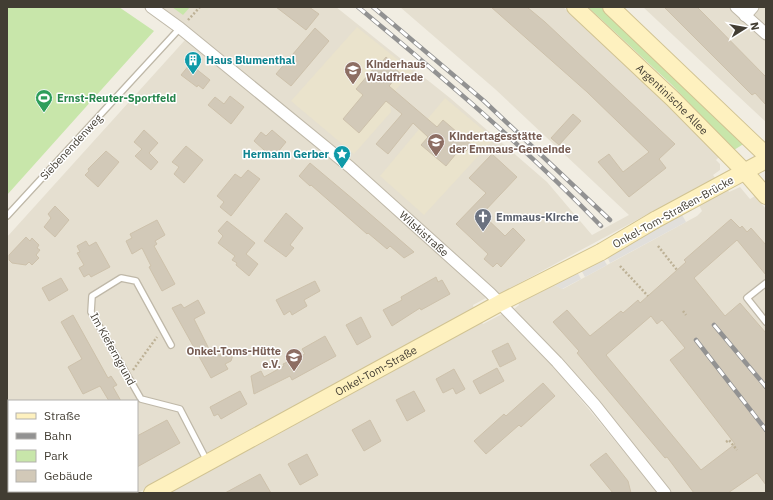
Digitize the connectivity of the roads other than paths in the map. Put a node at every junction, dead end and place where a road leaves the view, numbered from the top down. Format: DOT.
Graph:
graph roads {
  1 [pos="151,7"];
  2 [pos="575,7"];
  3 [pos="611,7"];
  4 [pos="736,7"];
  5 [pos="749,11"];
  6 [pos="180,28"];
  7 [pos="766,34"];
  8 [pos="766,155"];
  9 [pos="766,160"];
  10 [pos="745,172"];
  11 [pos="766,196"];
  12 [pos="7,216"];
  13 [pos="601,252"];
  14 [pos="766,283"];
  15 [pos="500,303"];
  16 [pos="766,322"];
  17 [pos="172,345"];
  18 [pos="208,463"];
  19 [pos="152,493"];
  20 [pos="665,493"];
  1 -- 6 [label="street, Wilskistraße"];
  2 -- 10 [label="main road, Argentinische Allee"];
  3 -- 8 [label="main road"];
  4 -- 5 [label="street"];
  5 -- 7 [label="street"];
  6 -- 12 [label="lane, Siebenendenweg"];
  6 -- 15 [label="street, Wilskistraße"];
  9 -- 10 [label="main road"];
  10 -- 11 [label="main road, Argentinische Allee"];
  10 -- 13 [label="main road, Onkel-Tom-Straßen-Brücke, bridge"];
  13 -- 15 [label="main road, Onkel-Tom-Straße"];
  14 -- 16 [label="lane"];
  15 -- 18 [label="main road, Onkel-Tom-Straße"];
  15 -- 20 [label="street, Wilskistraße"];
  17 -- 18 [label="lane, Im Kieferngrund"];
  18 -- 19 [label="main road, Onkel-Tom-Straße"];
}
